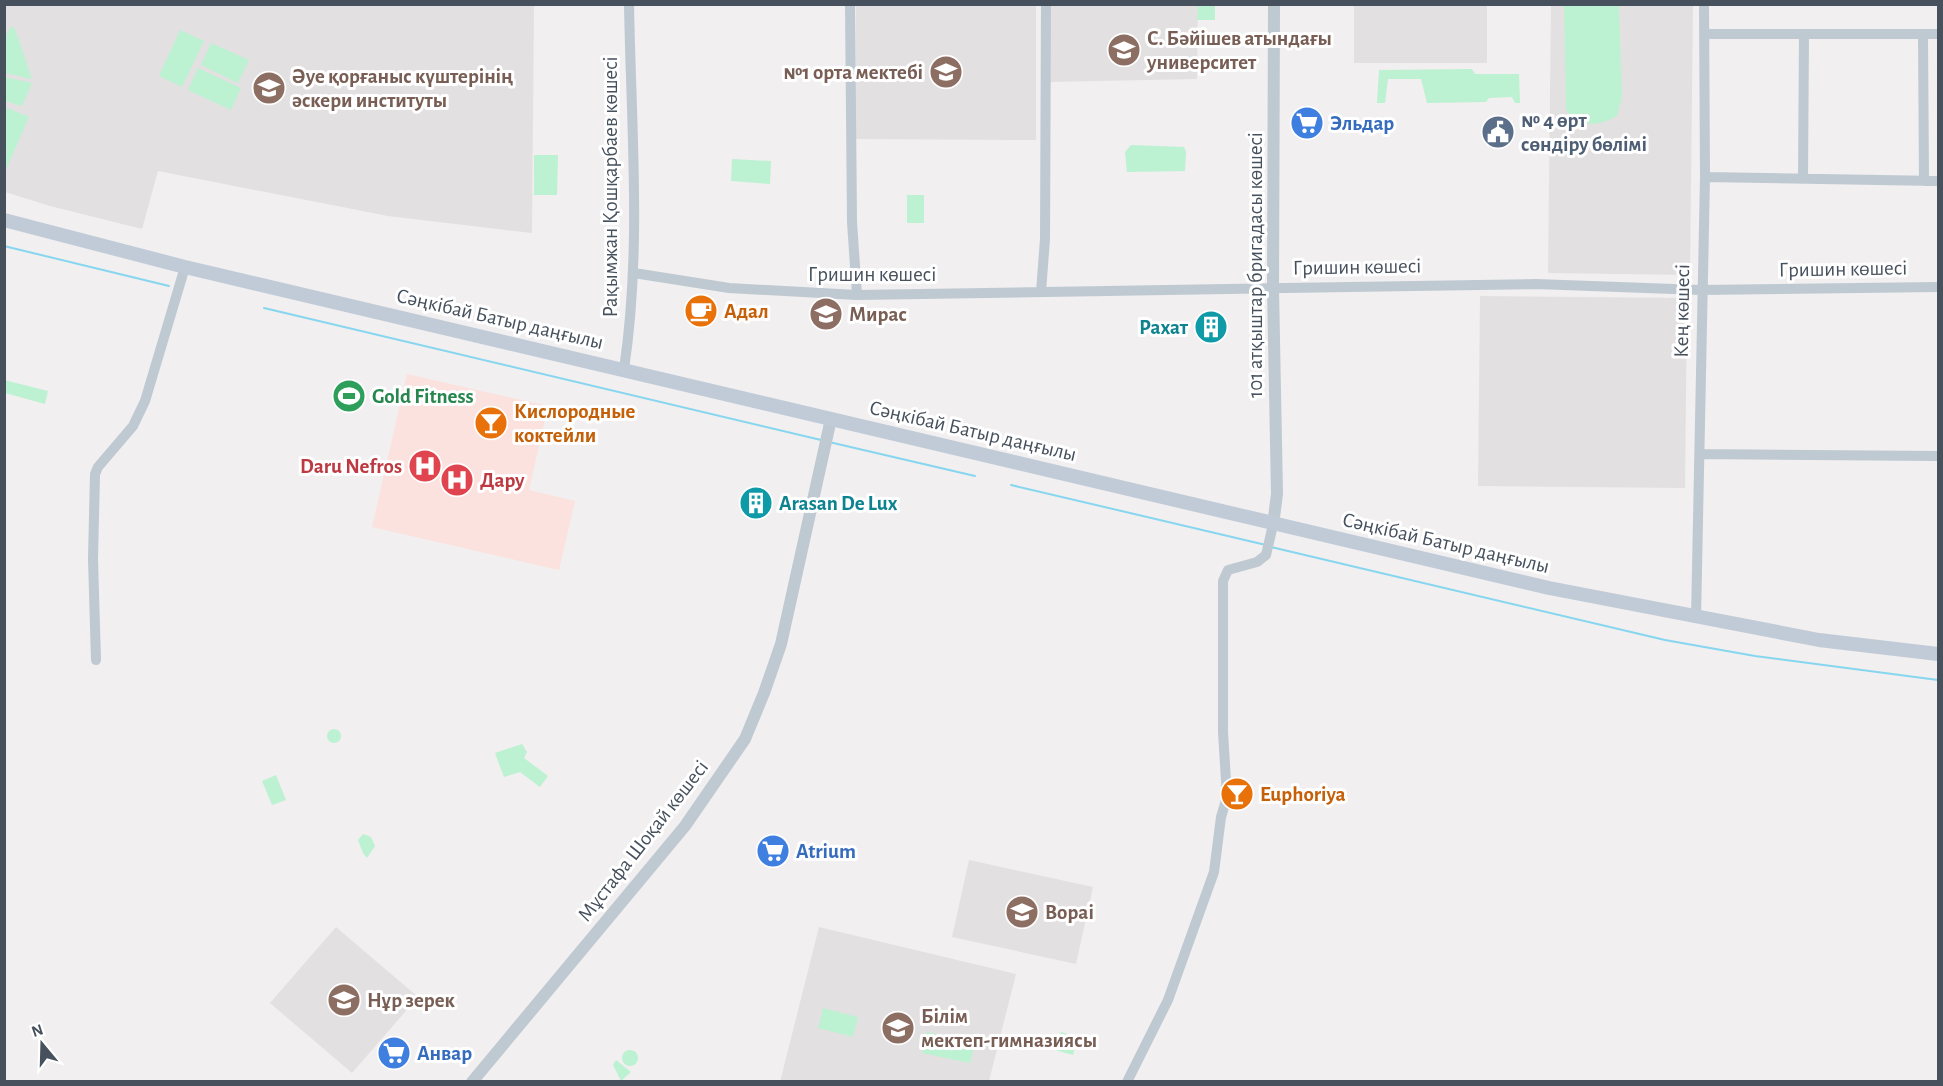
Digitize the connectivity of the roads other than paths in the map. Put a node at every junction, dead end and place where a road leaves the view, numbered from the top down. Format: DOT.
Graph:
graph roads {
  1 [pos="629,4"];
  2 [pos="850,4"];
  3 [pos="1046,4"];
  4 [pos="1275,4"];
  5 [pos="1704,4"];
  6 [pos="1803,33"];
  7 [pos="1704,34"];
  8 [pos="1923,34"];
  9 [pos="1938,34"];
  10 [pos="1705,177"];
  11 [pos="1803,179"];
  12 [pos="1924,181"];
  13 [pos="1938,181"];
  14 [pos="4,220"];
  15 [pos="184,267"];
  16 [pos="634,273"];
  17 [pos="1938,287"];
  18 [pos="1273,288"];
  19 [pos="1701,290"];
  20 [pos="1041,291"];
  21 [pos="857,295"];
  22 [pos="624,369"];
  23 [pos="831,419"];
  24 [pos="1701,454"];
  25 [pos="1938,456"];
  26 [pos="1272,531"];
  27 [pos="1696,618"];
  28 [pos="1938,654"];
  29 [pos="96,660"];
  30 [pos="472,1082"];
  31 [pos="1126,1082"];
  1 -- 16 [label="street, Рақымжан Қошқарбаев көшесі"];
  2 -- 21 [label="street"];
  3 -- 20 [label="street"];
  4 -- 18 [label="street, 101 атқыштар бригадасы көшесі"];
  5 -- 7 [label="street, Кең көшесі"];
  6 -- 7 [label="street"];
  6 -- 8 [label="street"];
  6 -- 11 [label="street"];
  7 -- 10 [label="street, Кең көшесі"];
  8 -- 9 [label="street"];
  8 -- 12 [label="street"];
  10 -- 11 [label="street"];
  10 -- 19 [label="street, Кең көшесі"];
  11 -- 12 [label="street"];
  12 -- 13 [label="street"];
  14 -- 15 [label="main road, Сәңкібай Батыр даңғылы"];
  15 -- 22 [label="main road, Сәңкібай Батыр даңғылы"];
  15 -- 29 [label="street"];
  16 -- 21 [label="street, Гришин көшесі"];
  16 -- 22 [label="street, Рақымжан Қошқарбаев көшесі"];
  17 -- 19 [label="street, Гришин көшесі"];
  18 -- 19 [label="street, Гришин көшесі"];
  18 -- 20 [label="street, Гришин көшесі"];
  18 -- 26 [label="street, 101 атқыштар бригадасы көшесі"];
  19 -- 24 [label="street, Кең көшесі"];
  20 -- 21 [label="street, Гришин көшесі"];
  22 -- 23 [label="main road, Сәңкібай Батыр даңғылы"];
  23 -- 26 [label="main road, Сәңкібай Батыр даңғылы"];
  23 -- 30 [label="street, Мұстафа Шоқай көшесі"];
  24 -- 25 [label="street"];
  24 -- 27 [label="street, Кең көшесі"];
  26 -- 27 [label="main road, Сәңкібай Батыр даңғылы"];
  26 -- 31 [label="street"];
  27 -- 28 [label="main road, Сәңкібай Батыр даңғылы"];
}
